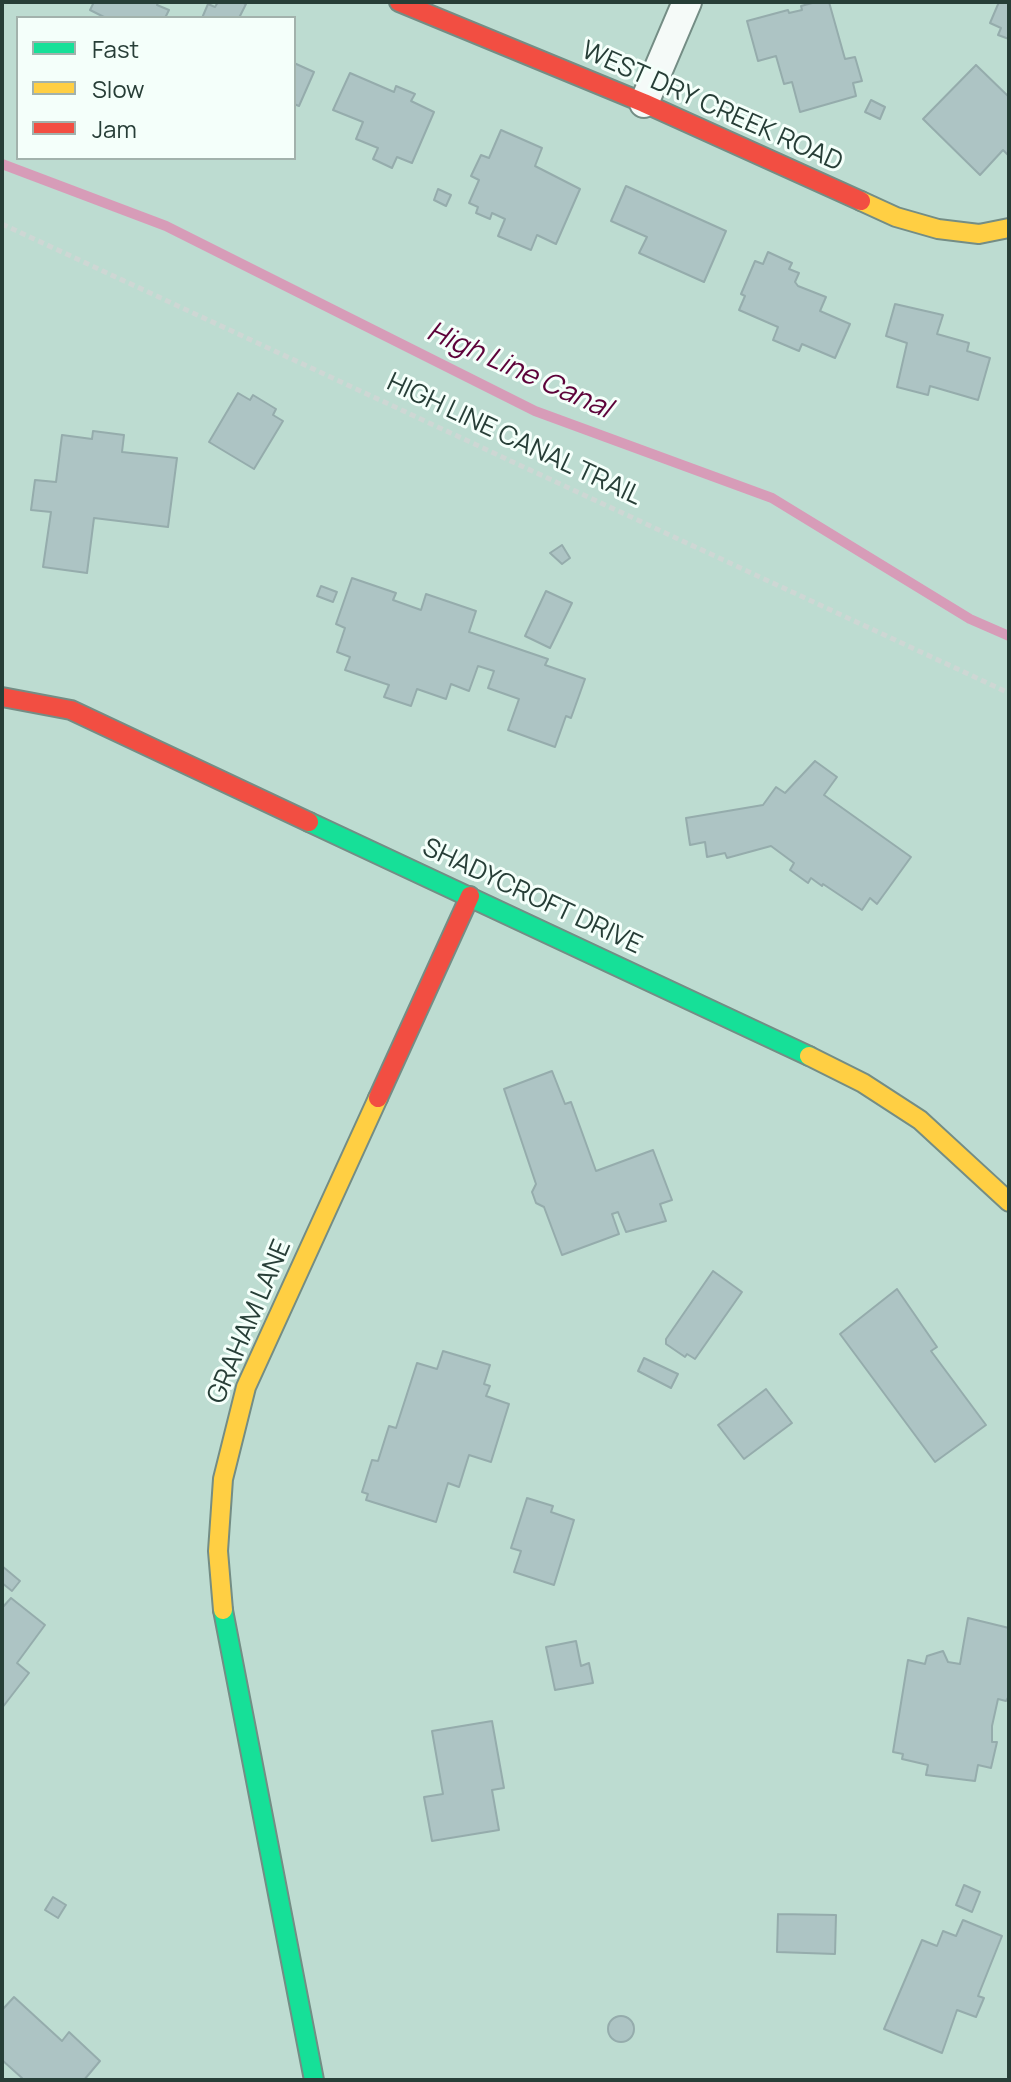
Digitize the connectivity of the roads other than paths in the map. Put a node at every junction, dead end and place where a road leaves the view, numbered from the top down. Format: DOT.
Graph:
graph roads {
  1 [pos="399,2"];
  2 [pos="687,2"];
  3 [pos="644,103"];
  4 [pos="1009,228"];
  5 [pos="2,697"];
  6 [pos="470,896"];
  7 [pos="1009,1202"];
  8 [pos="314,2080"];
  1 -- 3 [label="street, WEST DRY CREEK ROAD"];
  2 -- 3 [label="street"];
  3 -- 4 [label="street, WEST DRY CREEK ROAD"];
  5 -- 6 [label="street, SHADYCROFT DRIVE"];
  6 -- 7 [label="street, SHADYCROFT DRIVE"];
  6 -- 8 [label="street, GRAHAM LANE"];
}
